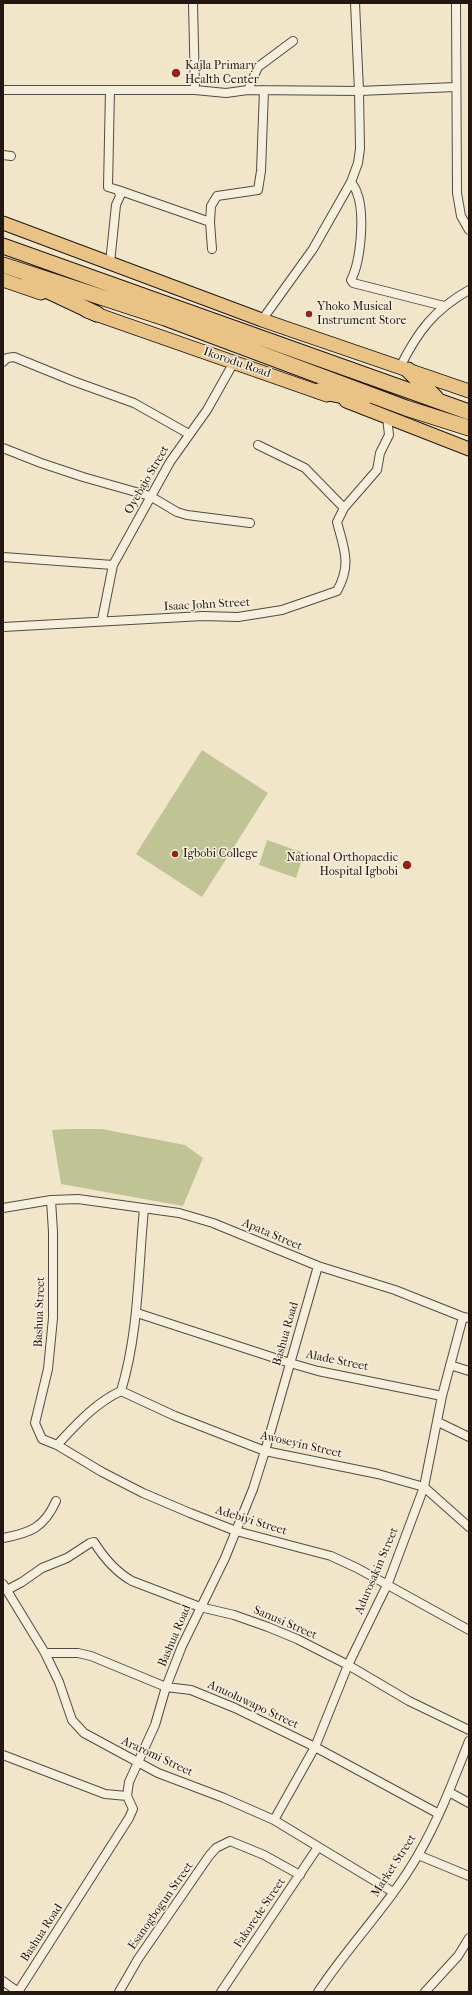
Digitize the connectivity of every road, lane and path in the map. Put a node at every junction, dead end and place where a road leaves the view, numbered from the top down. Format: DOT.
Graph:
graph roads {
  1 [pos="193,3"];
  2 [pos="355,3"];
  3 [pos="456,3"];
  4 [pos="293,41"];
  5 [pos="456,87"];
  6 [pos="3,90"];
  7 [pos="110,90"];
  8 [pos="195,90"];
  9 [pos="248,90"];
  10 [pos="264,90"];
  11 [pos="359,91"];
  12 [pos="350,182"];
  13 [pos="118,190"];
  14 [pos="210,222"];
  15 [pos="3,223"];
  16 [pos="469,230"];
  17 [pos="4,246"];
  18 [pos="212,249"];
  19 [pos="110,263"];
  20 [pos="3,265"];
  21 [pos="3,270"];
  22 [pos="3,280"];
  23 [pos="469,290"];
  24 [pos="444,306"];
  25 [pos="97,314"];
  26 [pos="262,320"];
  27 [pos="3,362"];
  28 [pos="234,362"];
  29 [pos="404,368"];
  30 [pos="319,391"];
  31 [pos="469,391"];
  32 [pos="440,402"];
  33 [pos="406,408"];
  34 [pos="469,412"];
  35 [pos="387,417"];
  36 [pos="454,422"];
  37 [pos="469,428"];
  38 [pos="469,432"];
  39 [pos="189,434"];
  40 [pos="258,446"];
  41 [pos="3,448"];
  42 [pos="469,449"];
  43 [pos="150,496"];
  44 [pos="344,508"];
  45 [pos="250,523"];
  46 [pos="3,557"];
  47 [pos="113,565"];
  48 [pos="102,620"];
  49 [pos="3,626"];
  50 [pos="55,1200"];
  51 [pos="3,1208"];
  52 [pos="144,1209"];
  53 [pos="318,1266"];
  54 [pos="137,1313"];
  55 [pos="466,1317"];
  56 [pos="290,1363"];
  57 [pos="450,1365"];
  58 [pos="469,1371"];
  59 [pos="121,1391"];
  60 [pos="442,1396"];
  61 [pos="438,1422"];
  62 [pos="35,1423"];
  63 [pos="469,1437"];
  64 [pos="57,1445"];
  65 [pos="265,1451"];
  66 [pos="424,1487"];
  67 [pos="56,1501"];
  68 [pos="469,1527"];
  69 [pos="236,1531"];
  70 [pos="3,1538"];
  71 [pos="388,1583"];
  72 [pos="5,1587"];
  73 [pos="200,1607"];
  74 [pos="469,1630"];
  75 [pos="45,1653"];
  76 [pos="348,1665"];
  77 [pos="166,1687"];
  78 [pos="469,1730"];
  79 [pos="469,1741"];
  80 [pos="315,1747"];
  81 [pos="3,1755"];
  82 [pos="139,1762"];
  83 [pos="449,1792"];
  84 [pos="127,1796"];
  85 [pos="469,1803"];
  86 [pos="439,1814"];
  87 [pos="274,1820"];
  88 [pos="318,1847"];
  89 [pos="418,1855"];
  90 [pos="300,1875"];
  91 [pos="469,1876"];
  92 [pos="393,1892"];
  93 [pos="469,1938"];
  94 [pos="3,1981"];
  95 [pos="18,1992"];
  96 [pos="119,1992"];
  97 [pos="221,1992"];
  98 [pos="318,1992"];
  99 [pos="425,1992"];
  1 -- 8 [label="street"];
  2 -- 11 [label="street"];
  3 -- 5 [label="street"];
  4 -- 9 [label="street"];
  5 -- 11 [label="street"];
  5 -- 16 [label="street"];
  6 -- 7 [label="street"];
  7 -- 8 [label="street"];
  7 -- 13 [label="street"];
  8 -- 9 [label="street"];
  9 -- 10 [label="street"];
  10 -- 11 [label="street"];
  10 -- 14 [label="street"];
  11 -- 12 [label="street"];
  12 -- 24 [label="street"];
  12 -- 26 [label="street"];
  13 -- 14 [label="street"];
  13 -- 19 [label="street"];
  14 -- 18 [label="street"];
  15 -- 19 [label="main road"];
  17 -- 32 [label="highway"];
  19 -- 26 [label="main road"];
  20 -- 33 [label="highway, Ikorodu Road"];
  21 -- 25 [label="highway"];
  22 -- 25 [label="main road, Ikorodu Road"];
  23 -- 24 [label="street"];
  24 -- 29 [label="street"];
  25 -- 28 [label="main road, Ikorodu Road"];
  26 -- 29 [label="main road"];
  27 -- 39 [label="street"];
  28 -- 30 [label="main road, Ikorodu Road"];
  28 -- 39 [label="street, Oyebajo Street"];
  29 -- 31 [label="main road"];
  29 -- 32 [label="highway"];
  30 -- 33 [label="highway"];
  30 -- 35 [label="main road, Ikorodu Road"];
  32 -- 34 [label="highway"];
  33 -- 36 [label="highway, Ikorodu Road"];
  35 -- 42 [label="main road, Ikorodu Road"];
  35 -- 44 [label="street, Isaac John Street"];
  36 -- 37 [label="highway, Ikorodu Road"];
  36 -- 38 [label="highway"];
  39 -- 43 [label="street, Oyebajo Street"];
  40 -- 44 [label="street"];
  41 -- 43 [label="street"];
  43 -- 45 [label="street"];
  43 -- 47 [label="street, Oyebajo Street"];
  44 -- 48 [label="street, Isaac John Street"];
  46 -- 47 [label="street"];
  47 -- 48 [label="street, Oyebajo Street"];
  48 -- 49 [label="street, Isaac John Street"];
  50 -- 51 [label="street, Apata Street"];
  50 -- 52 [label="street, Apata Street"];
  50 -- 62 [label="street, Bashua Street"];
  52 -- 53 [label="street, Apata Street"];
  52 -- 54 [label="street"];
  53 -- 55 [label="street, Apata Street"];
  53 -- 56 [label="street, Bashua Road"];
  54 -- 56 [label="street, Alade Street"];
  54 -- 59 [label="street"];
  55 -- 57 [label="street, Adurosakin Street"];
  56 -- 60 [label="street, Alade Street"];
  56 -- 65 [label="street, Bashua Road"];
  57 -- 58 [label="street"];
  57 -- 60 [label="street, Adurosakin Street"];
  59 -- 64 [label="street"];
  59 -- 65 [label="street, Awoseyin Street"];
  60 -- 61 [label="street, Adurosakin Street"];
  61 -- 63 [label="street"];
  61 -- 66 [label="street, Adurosakin Street"];
  62 -- 64 [label="street, Adebiyi Street"];
  64 -- 69 [label="street, Adebiyi Street"];
  65 -- 66 [label="street, Awoseyin Street"];
  65 -- 69 [label="street, Bashua Road"];
  66 -- 68 [label="street, Awoseyin Street"];
  66 -- 71 [label="street, Adurosakin Street"];
  67 -- 70 [label="street"];
  69 -- 71 [label="street, Adebiyi Street"];
  69 -- 73 [label="street, Bashua Road"];
  71 -- 74 [label="street, Adebiyi Street"];
  71 -- 76 [label="street, Adurosakin Street"];
  72 -- 73 [label="street, Sanusi Street"];
  72 -- 75 [label="street, Araromi Street"];
  73 -- 76 [label="street, Sanusi Street"];
  73 -- 77 [label="street, Bashua Road"];
  75 -- 77 [label="street, Anuoluwapo Street"];
  75 -- 82 [label="street, Araromi Street"];
  76 -- 78 [label="street, Sanusi Street"];
  76 -- 80 [label="street, Adurosakin Street"];
  77 -- 80 [label="street, Anuoluwapo Street"];
  77 -- 82 [label="street, Bashua Road"];
  79 -- 83 [label="street, Market Street"];
  80 -- 86 [label="street, Anuoluwapo Street"];
  80 -- 87 [label="street, Adurosakin Street"];
  81 -- 84 [label="street"];
  82 -- 84 [label="street, Bashua Road"];
  82 -- 87 [label="street, Araromi Street"];
  83 -- 85 [label="street"];
  83 -- 86 [label="street, Market Street"];
  84 -- 95 [label="street, Bashua Road"];
  86 -- 89 [label="street, Market Street"];
  87 -- 88 [label="street, Araromi Street"];
  88 -- 90 [label="street, Fakorede Street"];
  88 -- 92 [label="street, Araromi Street"];
  89 -- 91 [label="street"];
  89 -- 92 [label="street, Market Street"];
  90 -- 96 [label="street, Esanogbogun Street"];
  90 -- 97 [label="street, Fakorede Street"];
  92 -- 98 [label="street, Market Street"];
  93 -- 99 [label="street"];
  94 -- 95 [label="street"];
}
